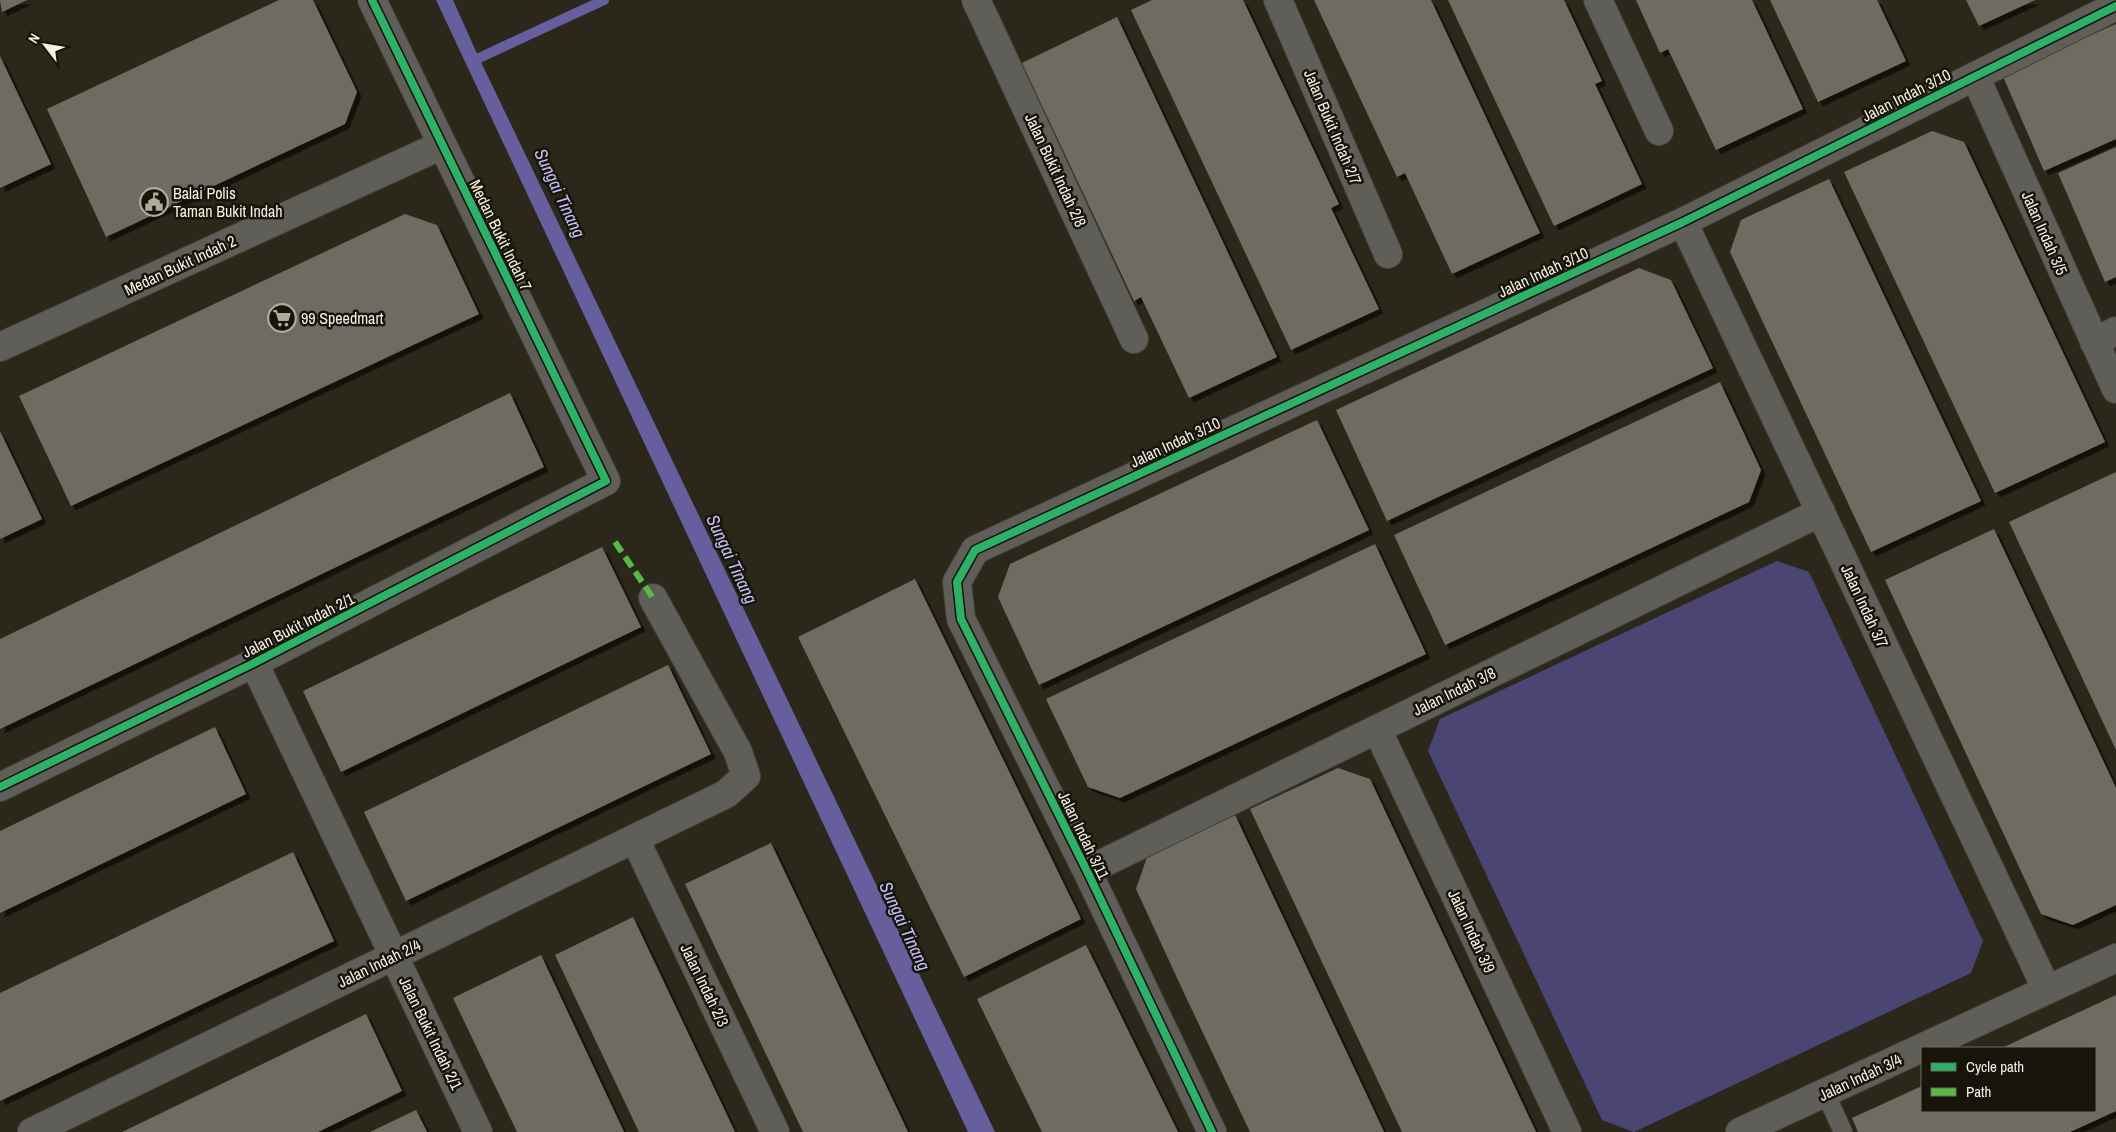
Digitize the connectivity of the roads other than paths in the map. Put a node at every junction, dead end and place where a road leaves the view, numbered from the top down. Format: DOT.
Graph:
graph roads {
  1 [pos="372,0"];
  2 [pos="1278,0"];
  3 [pos="1598,0"];
  4 [pos="978,1"];
  5 [pos="2116,6"];
  6 [pos="1975,76"];
  7 [pos="1659,130"];
  8 [pos="442,145"];
  9 [pos="1683,222"];
  10 [pos="1388,254"];
  11 [pos="2105,336"];
  12 [pos="1134,339"];
  13 [pos="0,347"];
  14 [pos="2116,389"];
  15 [pos="606,481"];
  16 [pos="1821,512"];
  17 [pos="975,550"];
  18 [pos="653,598"];
  19 [pos="254,663"];
  20 [pos="1377,729"];
  21 [pos="0,787"];
  22 [pos="635,838"];
  23 [pos="1087,871"];
  24 [pos="394,956"];
  25 [pos="2116,958"];
  26 [pos="2047,990"];
  27 [pos="1924,1047"];
  28 [pos="1921,1048"];
  29 [pos="1826,1092"];
  30 [pos="32,1132"];
  31 [pos="478,1132"];
  32 [pos="775,1132"];
  33 [pos="1212,1132"];
  34 [pos="1567,1132"];
  35 [pos="1740,1132"];
  36 [pos="1843,1132"];
  1 -- 8 [label="street, Medan Bukit Indah 7"];
  2 -- 10 [label="street, Jalan Bukit Indah 2/7"];
  3 -- 7 [label="street"];
  4 -- 12 [label="street, Jalan Bukit Indah 2/8"];
  5 -- 6 [label="street, Jalan Indah 3/10"];
  6 -- 9 [label="street, Jalan Indah 3/10"];
  6 -- 11 [label="street, Jalan Indah 3/5"];
  8 -- 13 [label="street, Medan Bukit Indah 2"];
  8 -- 15 [label="street, Medan Bukit Indah 7"];
  9 -- 16 [label="street, Jalan Indah 3/7"];
  9 -- 17 [label="street, Jalan Indah 3/10"];
  11 -- 14 [label="street, Jalan Indah 3/5"];
  15 -- 19 [label="street, Jalan Bukit Indah 2/1"];
  16 -- 20 [label="street, Jalan Indah 3/8"];
  16 -- 26 [label="street, Jalan Indah 3/7"];
  17 -- 23 [label="street, Jalan Indah 3/11"];
  18 -- 22 [label="street, Jalan Indah 2/4"];
  19 -- 21 [label="street, Jalan Bukit Indah 2/1"];
  19 -- 24 [label="street, Jalan Bukit Indah 2/1"];
  20 -- 23 [label="street, Jalan Indah 3/8"];
  20 -- 34 [label="street, Jalan Indah 3/9"];
  22 -- 24 [label="street, Jalan Indah 2/4"];
  22 -- 32 [label="street, Jalan Indah 2/3"];
  23 -- 33 [label="street, Jalan Indah 3/11"];
  24 -- 30 [label="street, Jalan Indah 2/4"];
  24 -- 31 [label="street, Jalan Bukit Indah 2/1"];
  25 -- 26 [label="street, Jalan Indah 3/4"];
  26 -- 27 [label="street, Jalan Indah 3/4"];
  28 -- 29 [label="street, Jalan Indah 3/4"];
  29 -- 35 [label="street, Jalan Indah 3/4"];
  29 -- 36 [label="lane"];
}
